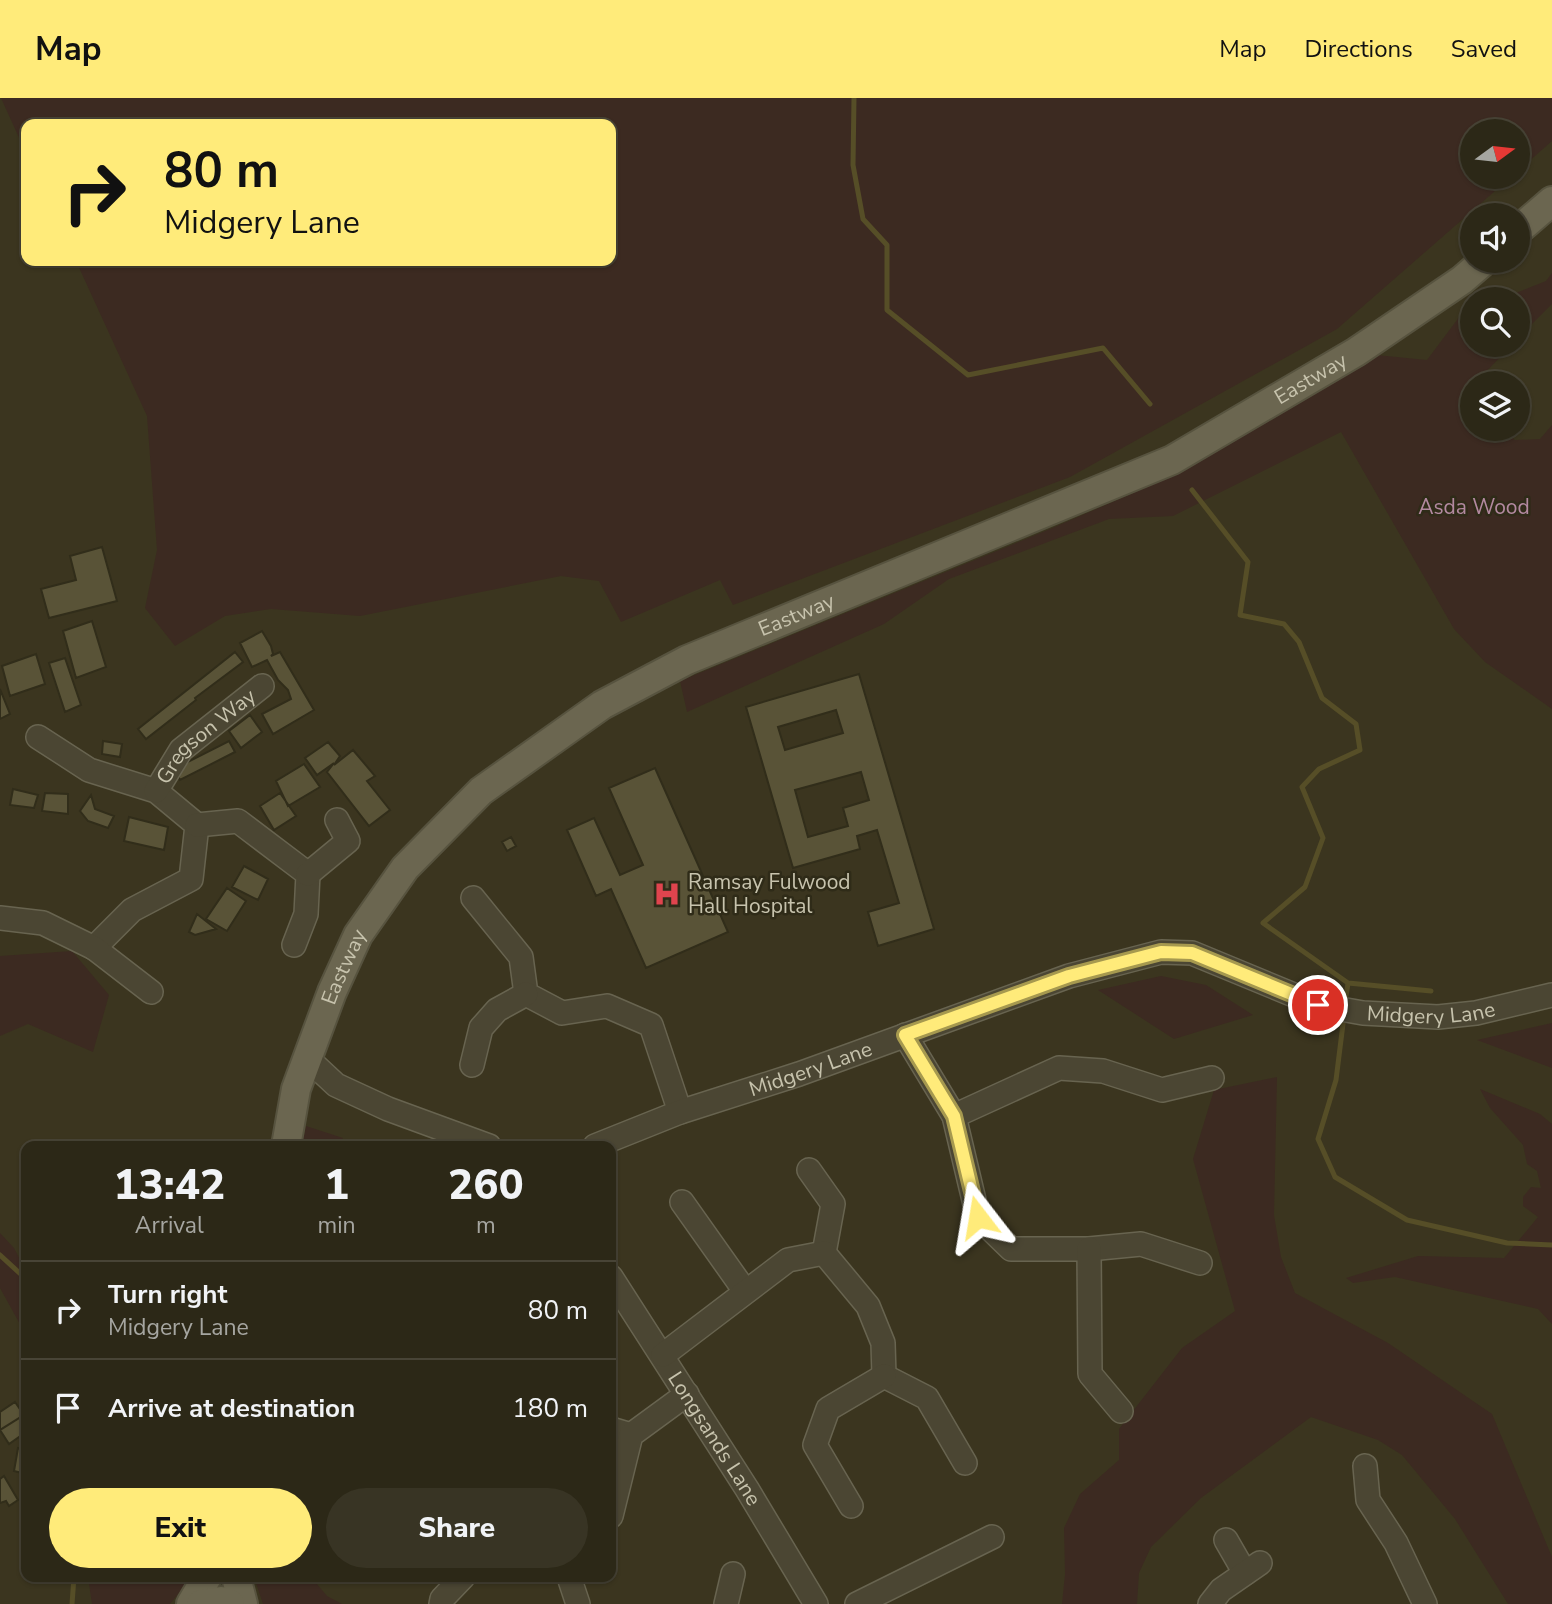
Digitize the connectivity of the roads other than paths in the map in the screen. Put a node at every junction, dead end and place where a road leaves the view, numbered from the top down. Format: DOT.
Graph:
graph roads {
  1 [pos="1552,201"];
  2 [pos="1530,220"];
  3 [pos="1470,273"];
  4 [pos="262,686"];
  5 [pos="38,737"];
  6 [pos="156,791"];
  7 [pos="337,820"];
  8 [pos="197,825"];
  9 [pos="308,874"];
  10 [pos="473,898"];
  11 [pos="0,918"];
  12 [pos="294,945"];
  13 [pos="94,948"];
  14 [pos="151,992"];
  15 [pos="526,994"];
  16 [pos="1552,995"];
  17 [pos="905,1035"];
  18 [pos="307,1058"];
  19 [pos="472,1065"];
  20 [pos="1212,1078"];
  21 [pos="336,1085"];
  22 [pos="296,1089"];
  23 [pos="680,1112"];
  24 [pos="954,1116"];
  25 [pos="287,1141"];
  26 [pos="475,1141"];
  27 [pos="608,1141"];
  28 [pos="809,1170"];
  29 [pos="682,1202"];
  30 [pos="1089,1249"];
  31 [pos="824,1253"];
  32 [pos="1200,1263"];
  33 [pos="616,1285"];
  34 [pos="745,1291"];
  35 [pos="663,1356"];
  36 [pos="884,1376"];
  37 [pos="687,1394"];
  38 [pos="1121,1411"];
  39 [pos="621,1432"];
  40 [pos="965,1463"];
  41 [pos="1365,1465"];
  42 [pos="616,1474"];
  43 [pos="851,1506"];
  44 [pos="992,1537"];
  45 [pos="1226,1540"];
  46 [pos="733,1574"];
  47 [pos="204,1582"];
  48 [pos="237,1582"];
  49 [pos="458,1582"];
  50 [pos="571,1582"];
  51 [pos="191,1604"];
  52 [pos="201,1604"];
  53 [pos="230,1604"];
  54 [pos="243,1604"];
  55 [pos="441,1604"];
  56 [pos="578,1604"];
  57 [pos="726,1604"];
  58 [pos="816,1604"];
  59 [pos="858,1604"];
  60 [pos="1210,1604"];
  61 [pos="1425,1604"];
  1 -- 2 [label="main road"];
  3 -- 18 [label="main road, Eastway"];
  4 -- 6 [label="street, Gregson Way"];
  5 -- 6 [label="street, Gregson Way"];
  6 -- 8 [label="street, Gregson Way"];
  7 -- 9 [label="street"];
  8 -- 9 [label="street"];
  8 -- 13 [label="street"];
  9 -- 12 [label="street"];
  10 -- 15 [label="street"];
  11 -- 13 [label="street"];
  13 -- 14 [label="street"];
  15 -- 19 [label="street"];
  15 -- 23 [label="street"];
  16 -- 17 [label="street, Midgery Lane"];
  17 -- 23 [label="street, Midgery Lane"];
  17 -- 24 [label="street"];
  18 -- 21 [label="street"];
  18 -- 22 [label="main road, Eastway"];
  20 -- 24 [label="street"];
  21 -- 22 [label="street"];
  21 -- 26 [label="street"];
  22 -- 25 [label="main road, Eastway"];
  23 -- 27 [label="street, Midgery Lane"];
  24 -- 30 [label="street"];
  28 -- 31 [label="street"];
  29 -- 34 [label="street"];
  30 -- 32 [label="street"];
  30 -- 38 [label="street"];
  31 -- 34 [label="street"];
  31 -- 36 [label="street"];
  33 -- 35 [label="street, Longsands Lane"];
  34 -- 35 [label="street"];
  35 -- 37 [label="street, Longsands Lane"];
  36 -- 40 [label="street"];
  36 -- 43 [label="street"];
  37 -- 39 [label="street"];
  37 -- 58 [label="street, Longsands Lane"];
  39 -- 42 [label="street"];
  41 -- 61 [label="street"];
  44 -- 59 [label="street"];
  45 -- 60 [label="street"];
  46 -- 57 [label="street"];
  47 -- 51 [label="main road"];
  48 -- 54 [label="main road"];
  49 -- 55 [label="street"];
  50 -- 56 [label="street"];
  52 -- 53 [label="main road"];
}
